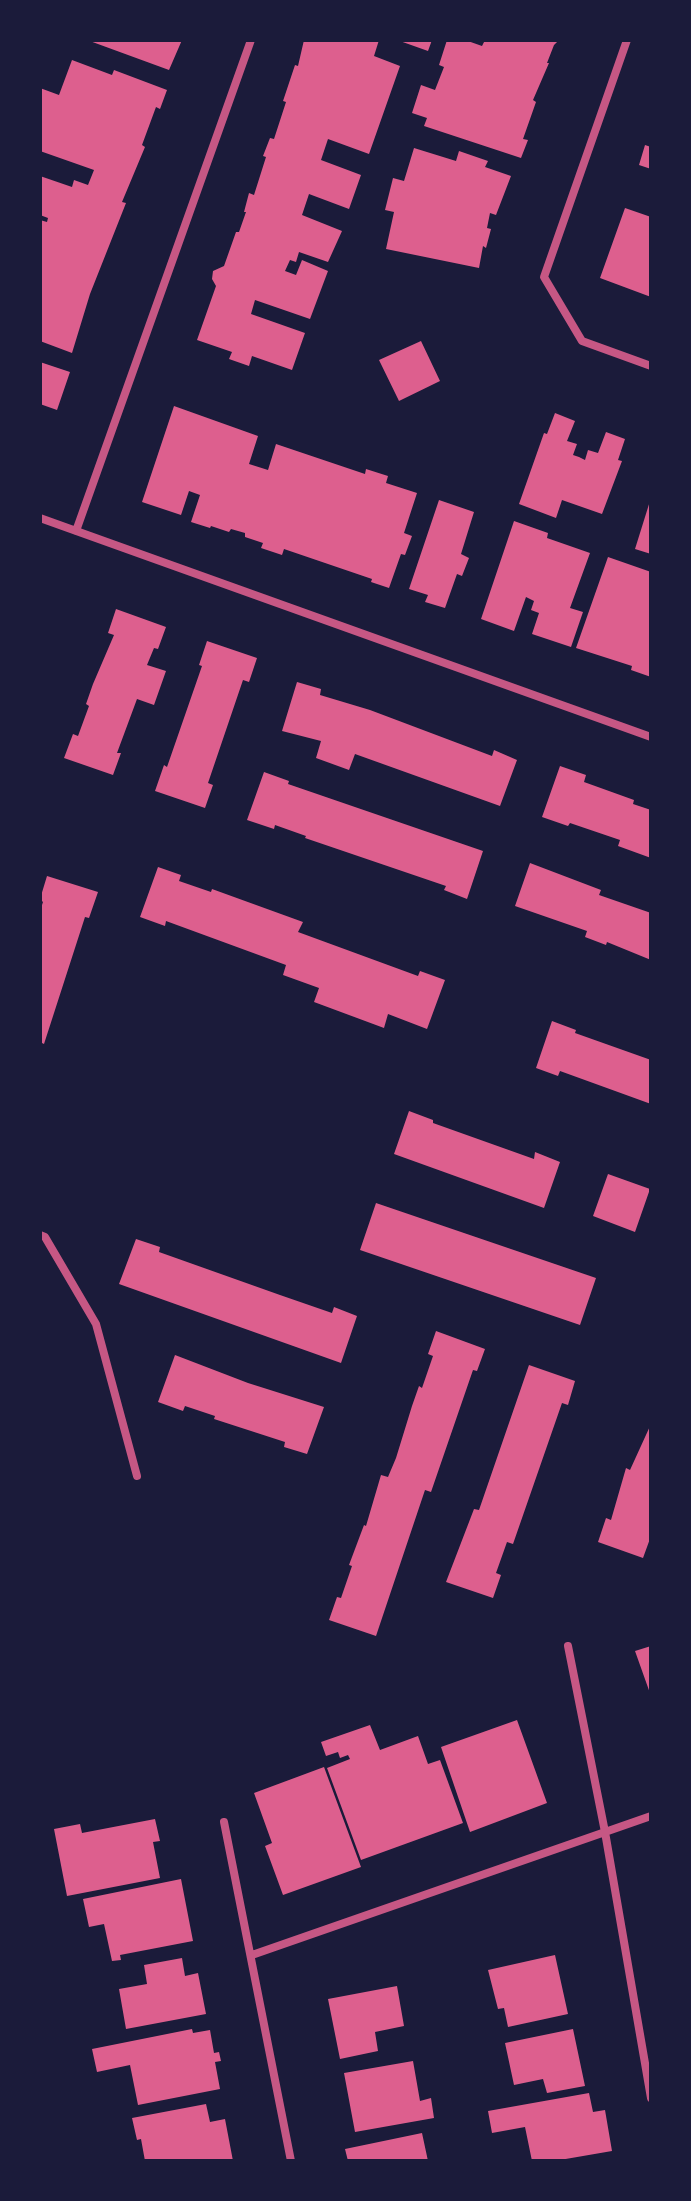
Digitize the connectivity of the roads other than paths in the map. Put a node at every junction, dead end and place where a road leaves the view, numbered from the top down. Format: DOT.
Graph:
graph roads {
  1 [pos="251,40"];
  2 [pos="627,40"];
  3 [pos="651,366"];
  4 [pos="40,518"];
  5 [pos="76,531"];
  6 [pos="651,737"];
  7 [pos="40,1235"];
  8 [pos="137,1476"];
  9 [pos="568,1646"];
  10 [pos="651,1816"];
  11 [pos="224,1822"];
  12 [pos="605,1832"];
  13 [pos="252,1955"];
  14 [pos="651,2098"];
  15 [pos="291,2161"];
  1 -- 5 [label="street"];
  2 -- 3 [label="street"];
  4 -- 5 [label="street"];
  5 -- 6 [label="street"];
  7 -- 8 [label="street"];
  9 -- 12 [label="street"];
  10 -- 12 [label="street"];
  11 -- 13 [label="street"];
  12 -- 13 [label="street"];
  12 -- 14 [label="street"];
  13 -- 15 [label="street"];
}
